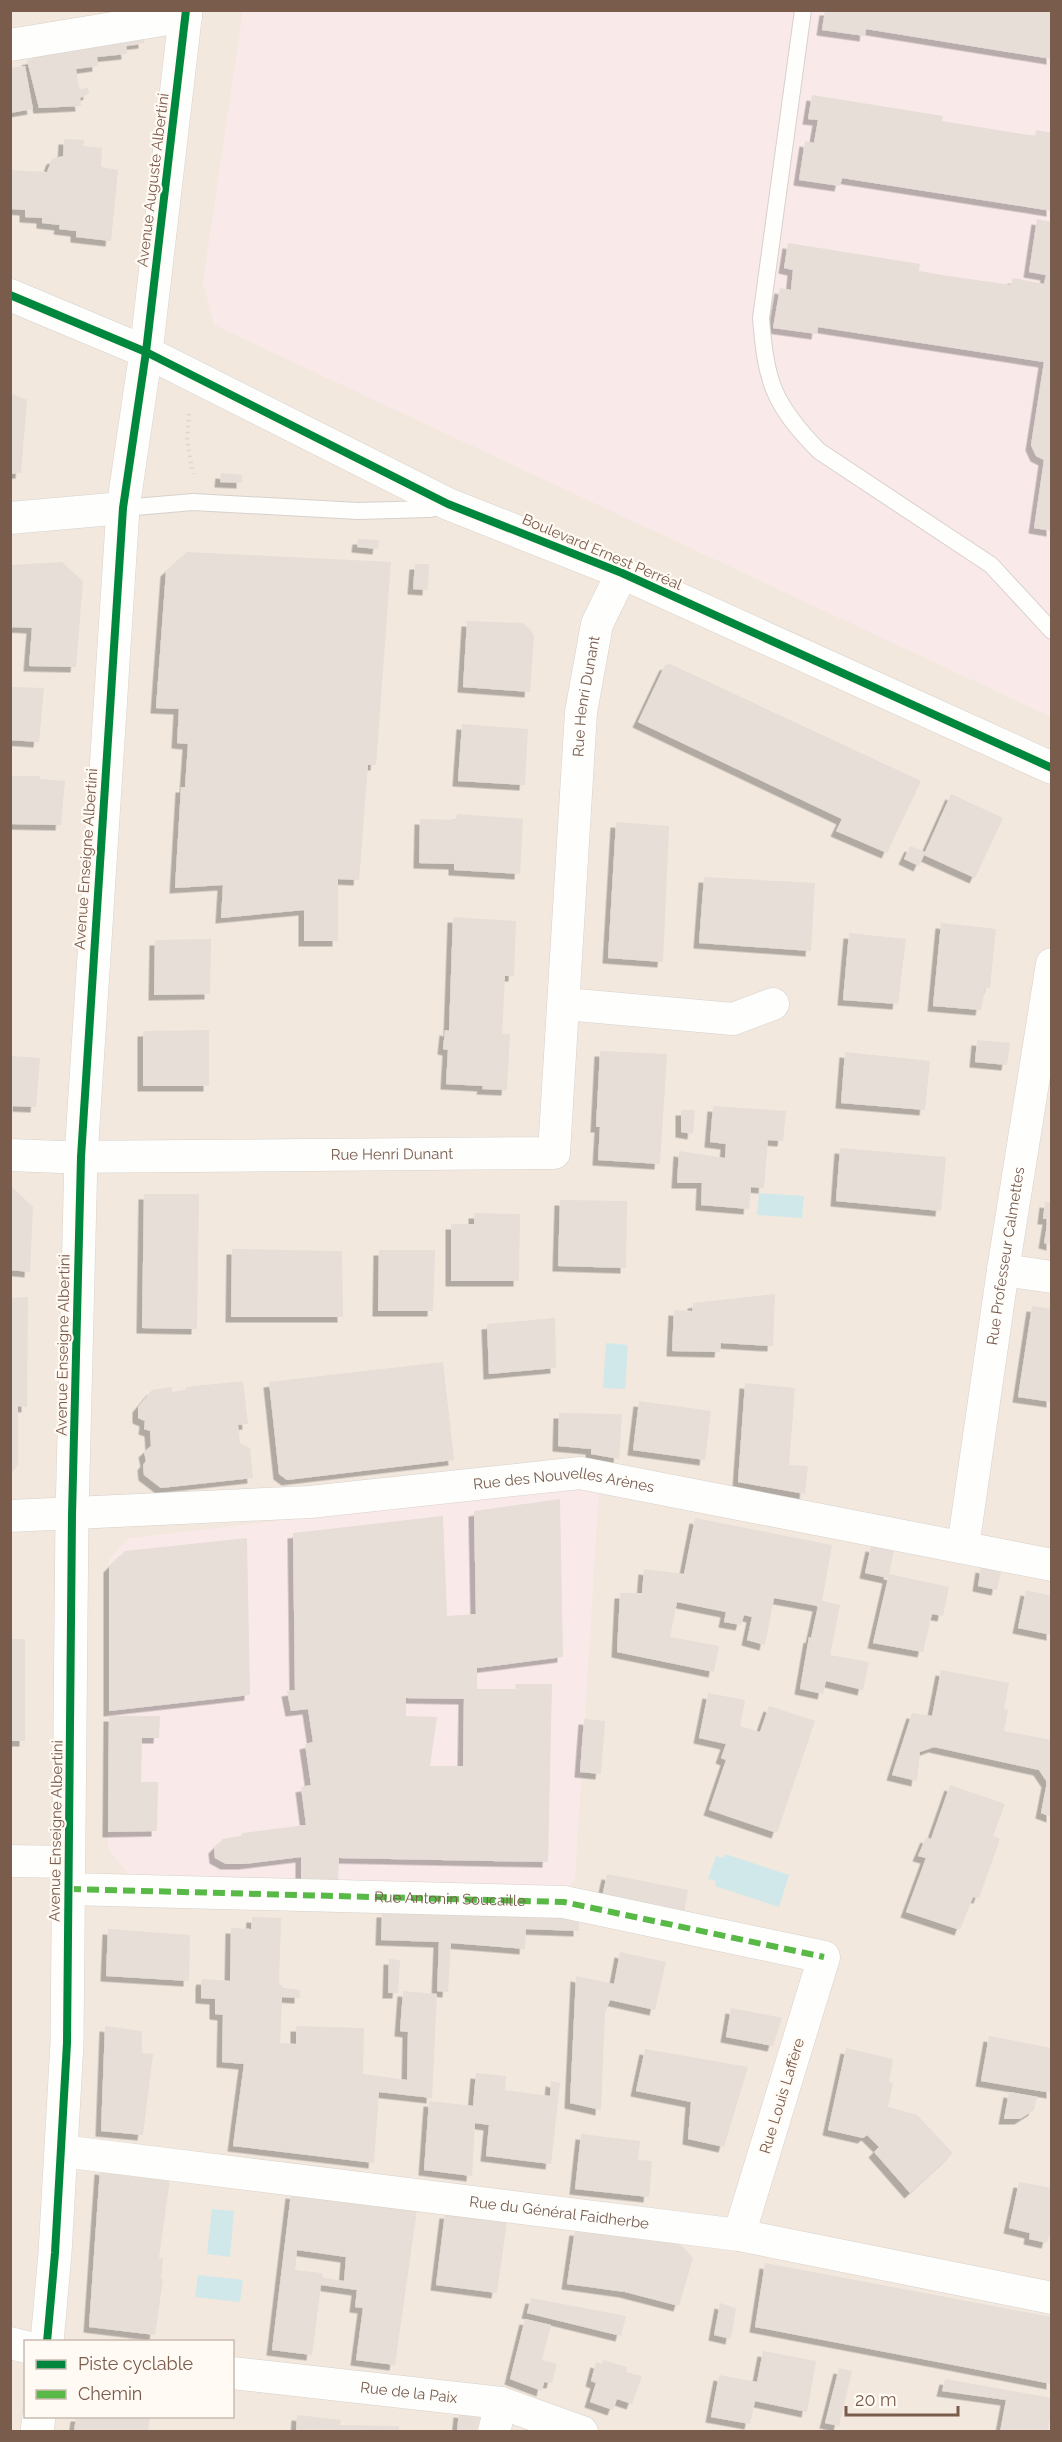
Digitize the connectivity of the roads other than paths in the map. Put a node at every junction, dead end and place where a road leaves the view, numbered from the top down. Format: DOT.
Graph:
graph roads {
  1 [pos="803,10"];
  2 [pos="186,13"];
  3 [pos="10,45"];
  4 [pos="10,295"];
  5 [pos="146,352"];
  6 [pos="448,504"];
  7 [pos="123,508"];
  8 [pos="10,518"];
  9 [pos="622,573"];
  10 [pos="1052,630"];
  11 [pos="1052,768"];
  12 [pos="1052,964"];
  13 [pos="565,1004"];
  14 [pos="773,1004"];
  15 [pos="10,1155"];
  16 [pos="81,1157"];
  17 [pos="1003,1270"];
  18 [pos="1052,1277"];
  19 [pos="72,1515"];
  20 [pos="10,1516"];
  21 [pos="963,1547"];
  22 [pos="1052,1565"];
  23 [pos="10,1861"];
  24 [pos="69,1875"];
  25 [pos="824,1957"];
  26 [pos="62,2151"];
  27 [pos="739,2235"];
  28 [pos="1052,2298"];
  29 [pos="47,2340"];
  30 [pos="234,2373"];
  31 [pos="497,2417"];
  32 [pos="582,2432"];
  1 -- 10 [label="lane"];
  2 -- 3 [label="street"];
  2 -- 5 [label="street, Avenue Auguste Albertini"];
  4 -- 5 [label="street, Boulevard Ernest Perréal"];
  5 -- 6 [label="street, Boulevard Ernest Perréal"];
  5 -- 7 [label="street, Avenue Enseigne Albertini"];
  6 -- 7 [label="lane"];
  6 -- 9 [label="street, Boulevard Ernest Perréal"];
  7 -- 8 [label="street"];
  7 -- 16 [label="street, Avenue Enseigne Albertini"];
  9 -- 11 [label="street, Boulevard Ernest Perréal"];
  9 -- 13 [label="street, Rue Henri Dunant"];
  12 -- 17 [label="street, Rue Professeur Calmettes"];
  13 -- 14 [label="street"];
  13 -- 16 [label="street, Rue Henri Dunant"];
  15 -- 16 [label="street"];
  16 -- 19 [label="street, Avenue Enseigne Albertini"];
  17 -- 18 [label="street"];
  17 -- 21 [label="street, Rue Professeur Calmettes"];
  19 -- 20 [label="street, Rue des Nouvelles Arènes"];
  19 -- 21 [label="street, Rue des Nouvelles Arènes"];
  19 -- 24 [label="street, Avenue Enseigne Albertini"];
  21 -- 22 [label="street, Rue des Nouvelles Arènes"];
  23 -- 24 [label="street, Rue Antonin Soucaille"];
  24 -- 25 [label="street, Rue Antonin Soucaille"];
  24 -- 26 [label="street, Avenue Enseigne Albertini"];
  25 -- 27 [label="street, Rue Louis Laffère"];
  26 -- 27 [label="street, Rue du Général Faidherbe"];
  26 -- 29 [label="street, Avenue Enseigne Albertini"];
  27 -- 28 [label="street, Rue du Général Faidherbe"];
  30 -- 31 [label="street, Rue de la Paix"];
  31 -- 32 [label="street, Rue de la Paix"];
}
